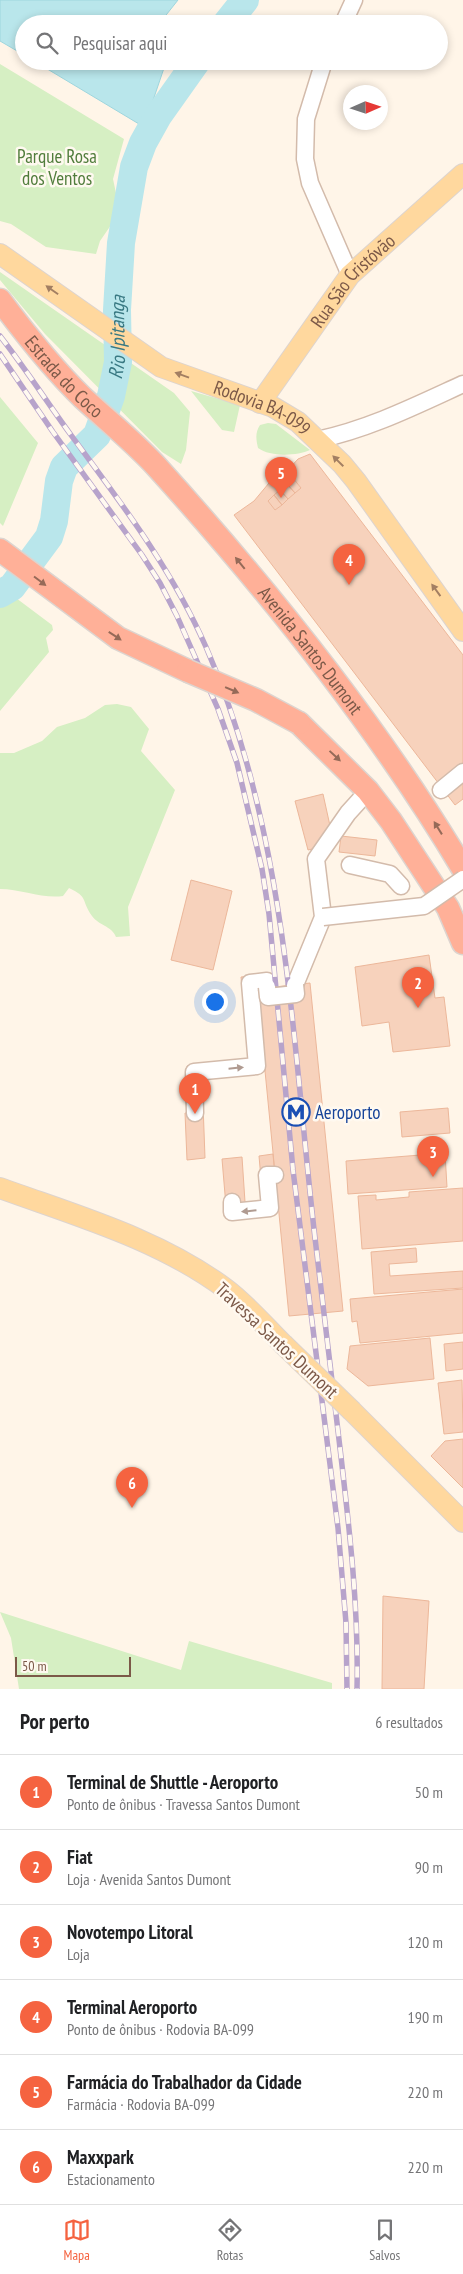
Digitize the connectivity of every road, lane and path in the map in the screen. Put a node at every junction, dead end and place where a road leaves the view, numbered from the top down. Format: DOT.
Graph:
graph roads {
  1 [pos="354,0"];
  2 [pos="347,15"];
  3 [pos="321,70"];
  4 [pos="463,174"];
  5 [pos="0,254"];
  6 [pos="350,275"];
  7 [pos="0,300"];
  8 [pos="463,384"];
  9 [pos="260,403"];
  10 [pos="317,440"];
  11 [pos="137,446"];
  12 [pos="2,552"];
  13 [pos="463,631"];
  14 [pos="463,772"];
  15 [pos="441,790"];
  16 [pos="368,791"];
  17 [pos="350,865"];
  18 [pos="463,869"];
  19 [pos="463,879"];
  20 [pos="400,886"];
  21 [pos="323,917"];
  22 [pos="463,944"];
  23 [pos="196,1113"];
  24 [pos="275,1175"];
  25 [pos="0,1188"];
  26 [pos="232,1202"];
  27 [pos="463,1522"];
  1 -- 2 [label="street"];
  3 -- 6 [label="street"];
  4 -- 6 [label="main road, Rua São Cristóvão"];
  9 -- 5 [label="main road, Rodovia BA-099, one-way"];
  6 -- 9 [label="main road, Rua São Cristóvão"];
  7 -- 11 [label="highway, Estrada do Coco"];
  8 -- 10 [label="street"];
  9 -- 10 [label="main road, Rodovia BA-099"];
  13 -- 10 [label="main road, Rodovia BA-099, one-way"];
  18 -- 11 [label="highway, Avenida Santos Dumont, one-way"];
  12 -- 16 [label="highway, one-way, bridge"];
  14 -- 15 [label="street"];
  16 -- 21 [label="street"];
  16 -- 22 [label="highway"];
  17 -- 20 [label="street"];
  19 -- 21 [label="street, bridge"];
  23 -- 21 [label="street, one-way, bridge"];
  24 -- 26 [label="street, one-way"];
  25 -- 27 [label="main road, Travessa Santos Dumont, bridge"];
}
